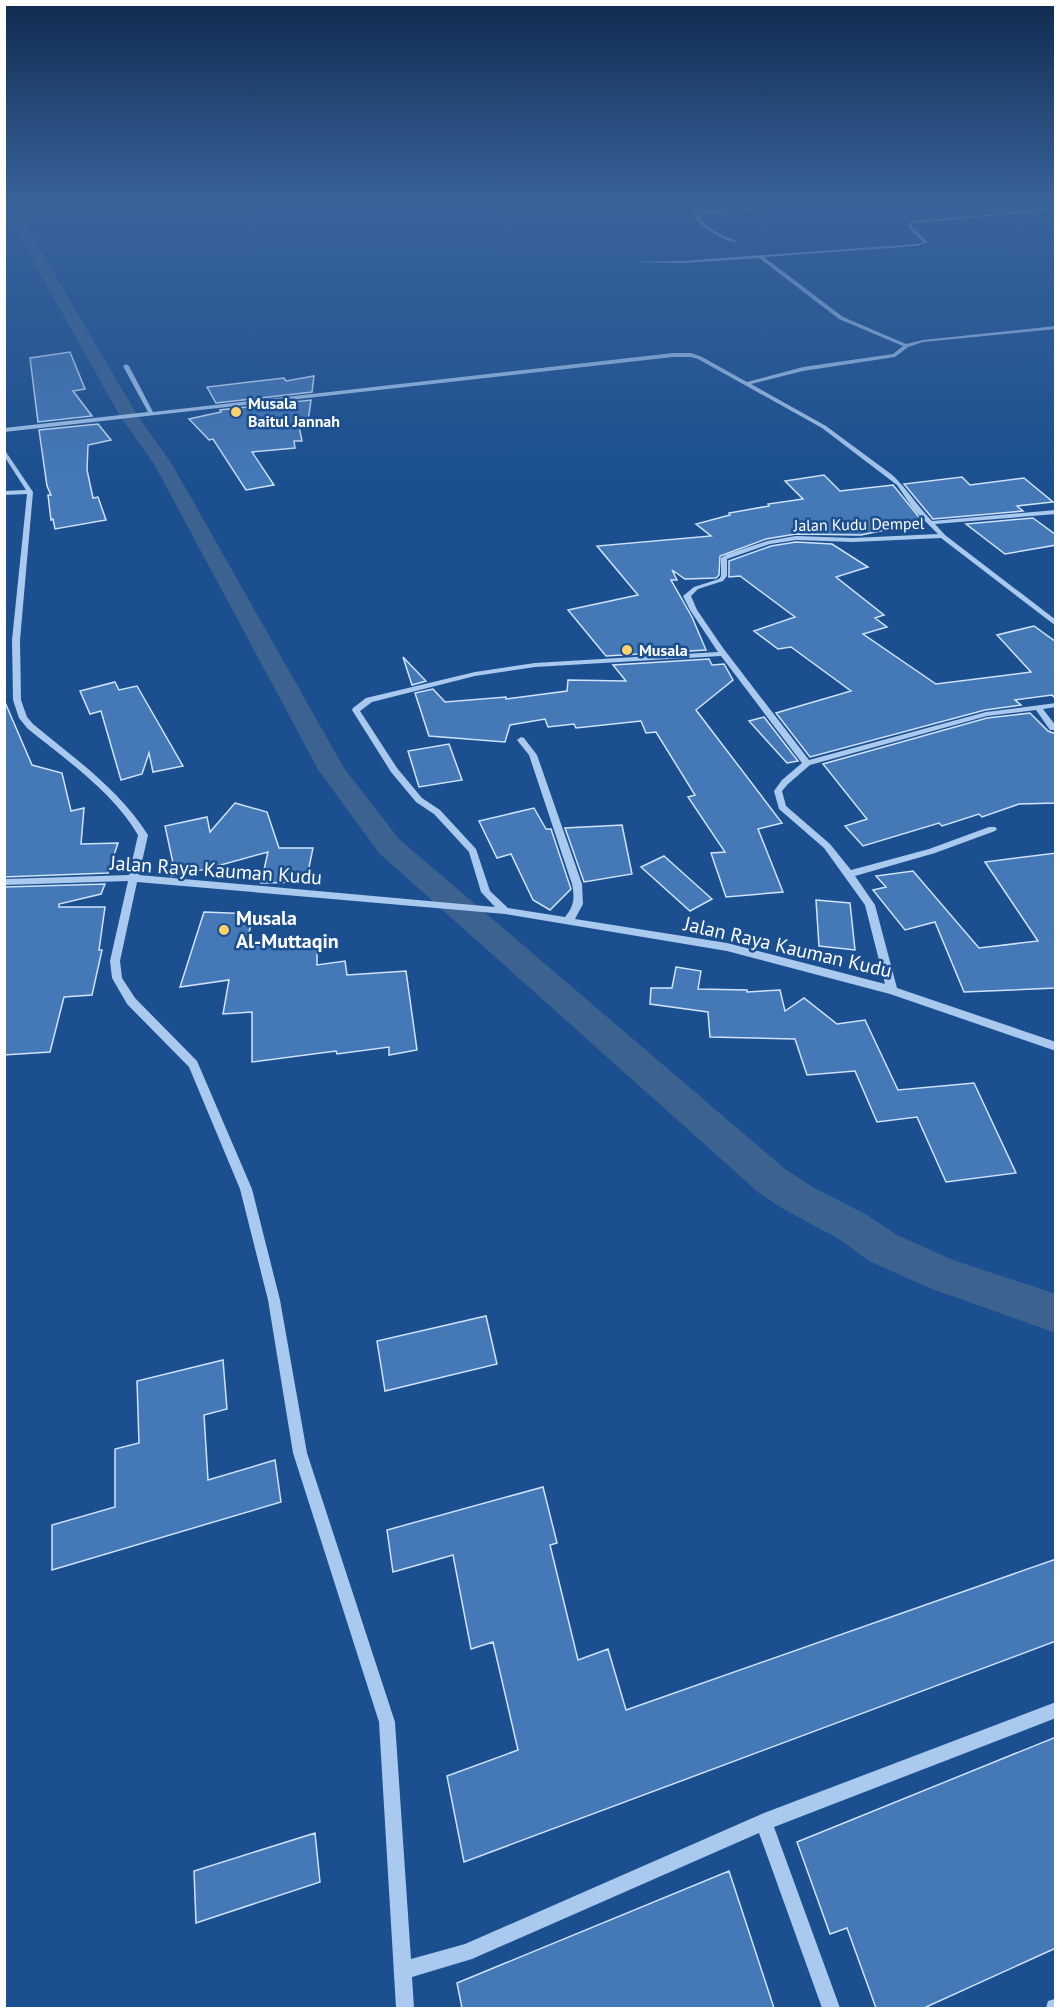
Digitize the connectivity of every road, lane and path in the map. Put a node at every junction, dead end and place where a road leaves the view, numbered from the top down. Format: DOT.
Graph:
graph roads {
  1 [pos="813,297"];
  2 [pos="1056,327"];
  3 [pos="906,346"];
  4 [pos="126,366"];
  5 [pos="747,384"];
  6 [pos="152,413"];
  7 [pos="4,430"];
  8 [pos="4,451"];
  9 [pos="30,492"];
  10 [pos="4,493"];
  11 [pos="1056,512"];
  12 [pos="930,523"];
  13 [pos="943,536"];
  14 [pos="1056,624"];
  15 [pos="722,654"];
  16 [pos="1056,705"];
  17 [pos="1038,707"];
  18 [pos="1053,728"];
  19 [pos="521,740"];
  20 [pos="807,763"];
  21 [pos="993,829"];
  22 [pos="849,873"];
  23 [pos="134,878"];
  24 [pos="4,882"];
  25 [pos="505,911"];
  26 [pos="567,922"];
  27 [pos="892,990"];
  28 [pos="1056,1047"];
  29 [pos="1056,1710"];
  30 [pos="764,1822"];
  31 [pos="402,1971"];
  32 [pos="405,2008"];
  33 [pos="831,2008"];
  1 -- 3 [label="street"];
  2 -- 3 [label="street"];
  3 -- 5 [label="street"];
  4 -- 6 [label="street"];
  5 -- 6 [label="street, Jalan Kudu Dempel"];
  5 -- 12 [label="street, Jalan Kudu Dempel"];
  6 -- 7 [label="street, Jalan Kudu Dempel"];
  8 -- 9 [label="street"];
  9 -- 10 [label="street"];
  9 -- 23 [label="street"];
  11 -- 12 [label="street"];
  12 -- 13 [label="street, Jalan Kudu Dempel"];
  13 -- 14 [label="street"];
  13 -- 15 [label="street, Jalan Kudu Dempel"];
  15 -- 20 [label="street, Jalan Kudu Dempel"];
  15 -- 25 [label="street"];
  16 -- 17 [label="street"];
  17 -- 18 [label="street"];
  17 -- 20 [label="street"];
  19 -- 26 [label="street"];
  20 -- 22 [label="street"];
  21 -- 22 [label="street"];
  22 -- 27 [label="street"];
  23 -- 24 [label="street, Jalan Raya Kauman Kudu"];
  23 -- 25 [label="street, Jalan Raya Kauman Kudu"];
  23 -- 31 [label="street"];
  25 -- 26 [label="street, Jalan Raya Kauman Kudu"];
  26 -- 27 [label="street, Jalan Raya Kauman Kudu"];
  27 -- 28 [label="street, Jalan Raya Kauman Kudu"];
  29 -- 30 [label="street"];
  30 -- 31 [label="street"];
  30 -- 33 [label="street"];
  31 -- 32 [label="street"];
}
